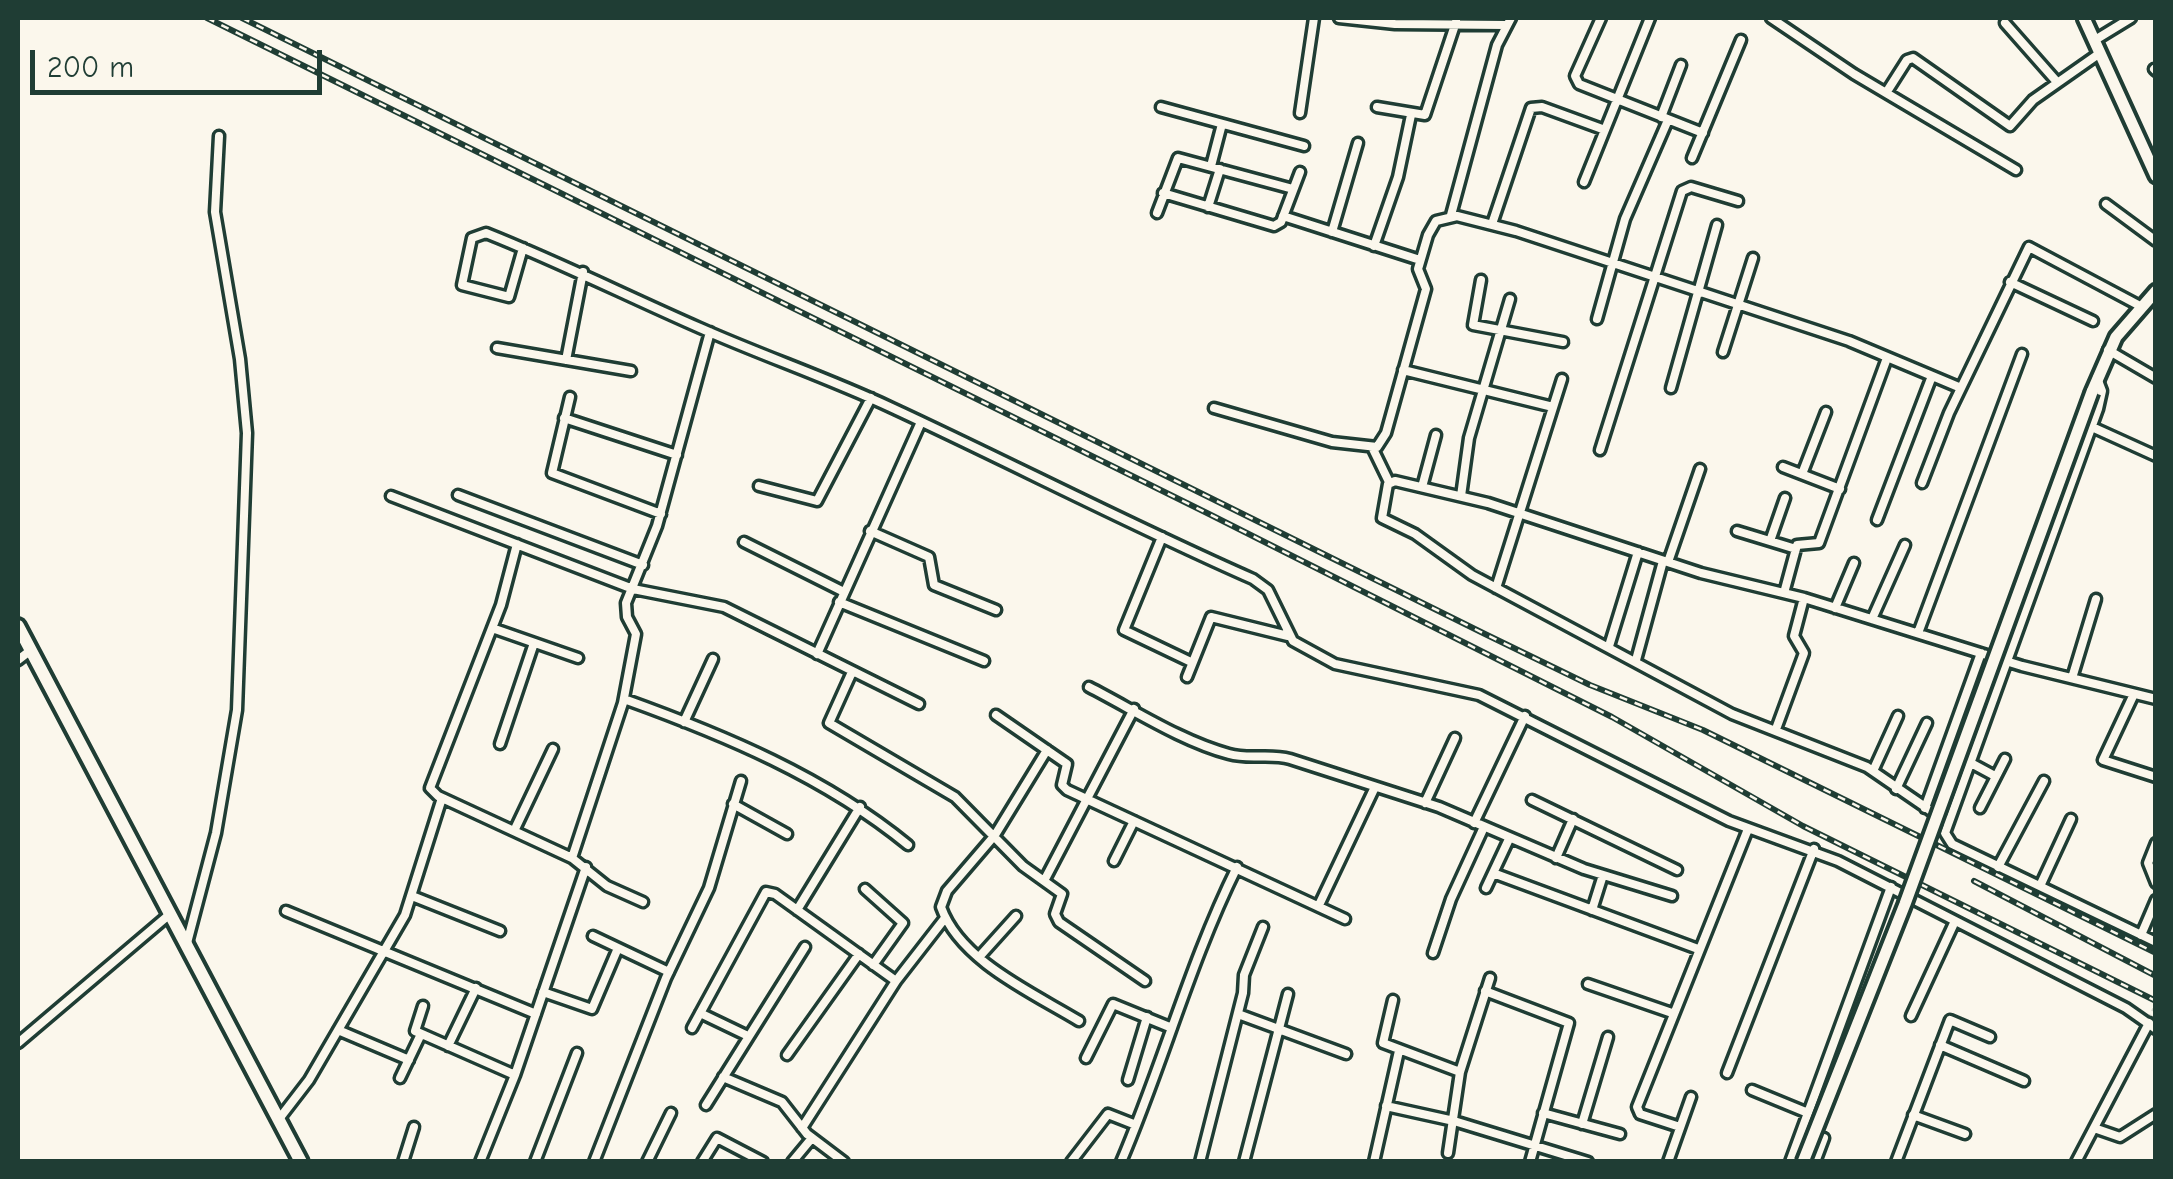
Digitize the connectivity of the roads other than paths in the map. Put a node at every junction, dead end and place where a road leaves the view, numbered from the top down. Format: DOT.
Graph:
graph roads {
  1 [pos="1314,18"];
  2 [pos="1339,18"];
  3 [pos="1600,18"];
  4 [pos="1650,18"];
  5 [pos="1771,18"];
  6 [pos="2084,18"];
  7 [pos="2131,18"];
  8 [pos="1508,21"];
  9 [pos="1456,22"];
  10 [pos="2006,23"];
  11 [pos="1741,40"];
  12 [pos="2097,47"];
  13 [pos="1681,65"];
  14 [pos="2057,82"];
  15 [pos="1886,93"];
  16 [pos="1618,100"];
  17 [pos="1160,107"];
  18 [pos="1378,107"];
  19 [pos="1300,112"];
  20 [pos="1411,115"];
  21 [pos="1664,118"];
  22 [pos="1222,124"];
  23 [pos="1606,130"];
  24 [pos="1703,133"];
  25 [pos="219,136"];
  26 [pos="1358,142"];
  27 [pos="1304,146"];
  28 [pos="1692,158"];
  29 [pos="1215,167"];
  30 [pos="2016,170"];
  31 [pos="1300,172"];
  32 [pos="2156,176"];
  33 [pos="1584,182"];
  34 [pos="1293,190"];
  35 [pos="1163,192"];
  36 [pos="1738,201"];
  37 [pos="2106,204"];
  38 [pos="1208,207"];
  39 [pos="1157,213"];
  40 [pos="1283,216"];
  41 [pos="1450,216"];
  42 [pos="1492,224"];
  43 [pos="1717,225"];
  44 [pos="1332,232"];
  45 [pos="2156,241"];
  46 [pos="1374,246"];
  47 [pos="523,248"];
  48 [pos="1753,258"];
  49 [pos="1420,260"];
  50 [pos="1611,264"];
  51 [pos="583,272"];
  52 [pos="1653,278"];
  53 [pos="1481,280"];
  54 [pos="2010,282"];
  55 [pos="2156,291"];
  56 [pos="1694,292"];
  57 [pos="1510,299"];
  58 [pos="1737,306"];
  59 [pos="2142,306"];
  60 [pos="1596,319"];
  61 [pos="2093,322"];
  62 [pos="1500,330"];
  63 [pos="710,332"];
  64 [pos="1563,342"];
  65 [pos="496,348"];
  66 [pos="2108,350"];
  67 [pos="1723,352"];
  68 [pos="2022,354"];
  69 [pos="1887,358"];
  70 [pos="566,360"];
  71 [pos="1402,370"];
  72 [pos="631,371"];
  73 [pos="1932,376"];
  74 [pos="1562,378"];
  75 [pos="2097,378"];
  76 [pos="2156,378"];
  77 [pos="1671,388"];
  78 [pos="1960,388"];
  79 [pos="1482,389"];
  80 [pos="570,397"];
  81 [pos="871,398"];
  82 [pos="1553,407"];
  83 [pos="1214,408"];
  84 [pos="1826,412"];
  85 [pos="564,418"];
  86 [pos="921,422"];
  87 [pos="2092,427"];
  88 [pos="1436,434"];
  89 [pos="1373,448"];
  90 [pos="1600,450"];
  91 [pos="677,455"];
  92 [pos="2156,456"];
  93 [pos="1784,467"];
  94 [pos="1700,470"];
  95 [pos="1802,474"];
  96 [pos="1389,482"];
  97 [pos="1922,484"];
  98 [pos="759,486"];
  99 [pos="1422,487"];
  100 [pos="1840,489"];
  101 [pos="458,495"];
  102 [pos="391,496"];
  103 [pos="1460,496"];
  104 [pos="1786,498"];
  105 [pos="1520,513"];
  106 [pos="661,514"];
  107 [pos="1877,520"];
  108 [pos="870,531"];
  109 [pos="1737,531"];
  110 [pos="1162,538"];
  111 [pos="1770,541"];
  112 [pos="744,542"];
  113 [pos="518,544"];
  114 [pos="1905,545"];
  115 [pos="1796,549"];
  116 [pos="1638,552"];
  117 [pos="1665,562"];
  118 [pos="1854,563"];
  119 [pos="642,565"];
  120 [pos="633,588"];
  121 [pos="1496,588"];
  122 [pos="844,592"];
  123 [pos="1784,593"];
  124 [pos="1804,598"];
  125 [pos="2096,599"];
  126 [pos="840,602"];
  127 [pos="1836,608"];
  128 [pos="996,610"];
  129 [pos="1872,619"];
  130 [pos="18,626"];
  131 [pos="492,628"];
  132 [pos="1918,633"];
  133 [pos="1288,636"];
  134 [pos="534,642"];
  135 [pos="1610,646"];
  136 [pos="31,650"];
  137 [pos="1981,653"];
  138 [pos="817,654"];
  139 [pos="578,658"];
  140 [pos="714,659"];
  141 [pos="18,660"];
  142 [pos="1636,660"];
  143 [pos="984,661"];
  144 [pos="2006,661"];
  145 [pos="1191,662"];
  146 [pos="852,672"];
  147 [pos="1186,676"];
  148 [pos="2072,678"];
  149 [pos="1089,687"];
  150 [pos="2134,694"];
  151 [pos="624,698"];
  152 [pos="2156,699"];
  153 [pos="920,704"];
  154 [pos="1134,710"];
  155 [pos="996,716"];
  156 [pos="1525,716"];
  157 [pos="1898,716"];
  158 [pos="684,722"];
  159 [pos="1927,723"];
  160 [pos="1776,729"];
  161 [pos="1456,738"];
  162 [pos="500,744"];
  163 [pos="552,749"];
  164 [pos="1047,750"];
  165 [pos="2004,759"];
  166 [pos="1969,762"];
  167 [pos="1874,772"];
  168 [pos="1995,776"];
  169 [pos="2156,777"];
  170 [pos="741,781"];
  171 [pos="2044,782"];
  172 [pos="1375,787"];
  173 [pos="1896,789"];
  174 [pos="442,798"];
  175 [pos="1532,800"];
  176 [pos="1090,801"];
  177 [pos="1426,803"];
  178 [pos="732,804"];
  179 [pos="860,807"];
  180 [pos="1924,808"];
  181 [pos="1980,808"];
  182 [pos="1572,818"];
  183 [pos="2071,819"];
  184 [pos="1134,820"];
  185 [pos="1947,822"];
  186 [pos="1474,823"];
  187 [pos="1484,828"];
  188 [pos="1748,828"];
  189 [pos="514,832"];
  190 [pos="788,834"];
  191 [pos="995,835"];
  192 [pos="1509,839"];
  193 [pos="2156,843"];
  194 [pos="908,845"];
  195 [pos="1814,850"];
  196 [pos="572,858"];
  197 [pos="1556,858"];
  198 [pos="1114,861"];
  199 [pos="586,867"];
  200 [pos="1237,867"];
  201 [pos="1998,867"];
  202 [pos="1676,870"];
  203 [pos="1493,873"];
  204 [pos="1603,875"];
  205 [pos="1044,881"];
  206 [pos="2156,884"];
  207 [pos="2040,886"];
  208 [pos="1486,888"];
  209 [pos="1891,888"];
  210 [pos="866,889"];
  211 [pos="412,896"];
  212 [pos="1672,896"];
  213 [pos="2156,900"];
  214 [pos="643,902"];
  215 [pos="1318,905"];
  216 [pos="286,910"];
  217 [pos="797,910"];
  218 [pos="1592,910"];
  219 [pos="170,914"];
  220 [pos="1016,916"];
  221 [pos="945,918"];
  222 [pos="1346,919"];
  223 [pos="1955,921"];
  224 [pos="1263,927"];
  225 [pos="500,931"];
  226 [pos="2141,935"];
  227 [pos="594,936"];
  228 [pos="2156,942"];
  229 [pos="186,944"];
  230 [pos="806,946"];
  231 [pos="384,948"];
  232 [pos="618,948"];
  233 [pos="1698,948"];
  234 [pos="1433,953"];
  235 [pos="859,954"];
  236 [pos="980,956"];
  237 [pos="873,965"];
  238 [pos="669,972"];
  239 [pos="1490,978"];
  240 [pos="896,981"];
  241 [pos="1144,981"];
  242 [pos="1588,984"];
  243 [pos="476,988"];
  244 [pos="1485,991"];
  245 [pos="543,992"];
  246 [pos="1288,994"];
  247 [pos="1393,1000"];
  248 [pos="424,1006"];
  249 [pos="1672,1012"];
  250 [pos="700,1013"];
  251 [pos="536,1014"];
  252 [pos="1238,1014"];
  253 [pos="1912,1016"];
  254 [pos="1148,1017"];
  255 [pos="1079,1021"];
  256 [pos="2152,1026"];
  257 [pos="692,1028"];
  258 [pos="1172,1028"];
  259 [pos="1279,1028"];
  260 [pos="338,1030"];
  261 [pos="421,1034"];
  262 [pos="748,1036"];
  263 [pos="1608,1037"];
  264 [pos="1990,1037"];
  265 [pos="18,1042"];
  266 [pos="448,1046"];
  267 [pos="1940,1046"];
  268 [pos="1399,1051"];
  269 [pos="577,1054"];
  270 [pos="1346,1054"];
  271 [pos="787,1055"];
  272 [pos="1086,1058"];
  273 [pos="409,1060"];
  274 [pos="1460,1072"];
  275 [pos="1728,1073"];
  276 [pos="515,1075"];
  277 [pos="723,1076"];
  278 [pos="400,1078"];
  279 [pos="1128,1080"];
  280 [pos="2024,1081"];
  281 [pos="1752,1090"];
  282 [pos="1691,1097"];
  283 [pos="706,1105"];
  284 [pos="1386,1106"];
  285 [pos="1543,1113"];
  286 [pos="1808,1113"];
  287 [pos="671,1114"];
  288 [pos="2156,1114"];
  289 [pos="1913,1115"];
  290 [pos="279,1119"];
  291 [pos="1454,1121"];
  292 [pos="1582,1124"];
  293 [pos="1136,1125"];
  294 [pos="414,1127"];
  295 [pos="802,1128"];
  296 [pos="1680,1128"];
  297 [pos="2094,1128"];
  298 [pos="1620,1134"];
  299 [pos="1965,1134"];
  300 [pos="812,1138"];
  301 [pos="1824,1138"];
  302 [pos="1535,1143"];
  303 [pos="1448,1153"];
  304 [pos="302,1162"];
  305 [pos="403,1162"];
  306 [pos="480,1162"];
  307 [pos="535,1162"];
  308 [pos="594,1162"];
  309 [pos="647,1162"];
  310 [pos="702,1162"];
  311 [pos="762,1162"];
  312 [pos="792,1162"];
  313 [pos="844,1162"];
  314 [pos="1071,1162"];
  315 [pos="1121,1162"];
  316 [pos="1200,1162"];
  317 [pos="1244,1162"];
  318 [pos="1374,1162"];
  319 [pos="1530,1162"];
  320 [pos="1588,1162"];
  321 [pos="1668,1162"];
  322 [pos="1790,1162"];
  323 [pos="1803,1162"];
  324 [pos="1815,1162"];
  325 [pos="1896,1162"];
  326 [pos="2076,1162"];
  1 -- 19 [label="street"];
  2 -- 9 [label="street"];
  3 -- 16 [label="street"];
  4 -- 16 [label="street"];
  5 -- 15 [label="street"];
  6 -- 12 [label="street"];
  7 -- 12 [label="street"];
  8 -- 9 [label="street"];
  8 -- 41 [label="street"];
  9 -- 20 [label="street"];
  10 -- 14 [label="street"];
  11 -- 24 [label="street"];
  12 -- 14 [label="street"];
  12 -- 32 [label="street"];
  13 -- 21 [label="street"];
  14 -- 15 [label="street"];
  15 -- 30 [label="street"];
  16 -- 21 [label="street"];
  16 -- 23 [label="street"];
  17 -- 22 [label="street"];
  18 -- 20 [label="street"];
  20 -- 46 [label="street"];
  21 -- 24 [label="street"];
  21 -- 50 [label="street"];
  22 -- 27 [label="street"];
  22 -- 29 [label="street"];
  23 -- 33 [label="street"];
  23 -- 42 [label="street"];
  24 -- 28 [label="street"];
  25 -- 229 [label="street"];
  26 -- 44 [label="street"];
  29 -- 34 [label="street"];
  29 -- 35 [label="street"];
  29 -- 38 [label="street"];
  31 -- 34 [label="street"];
  34 -- 40 [label="street"];
  35 -- 38 [label="street"];
  35 -- 39 [label="street"];
  36 -- 52 [label="street"];
  37 -- 45 [label="street"];
  38 -- 40 [label="street"];
  40 -- 44 [label="street"];
  41 -- 42 [label="street"];
  41 -- 49 [label="street"];
  42 -- 50 [label="street"];
  43 -- 56 [label="street"];
  44 -- 46 [label="street"];
  46 -- 49 [label="street"];
  47 -- 47 [label="street"];
  47 -- 51 [label="street"];
  48 -- 58 [label="street"];
  49 -- 71 [label="street"];
  50 -- 52 [label="street"];
  50 -- 60 [label="street"];
  51 -- 63 [label="street"];
  51 -- 70 [label="street"];
  52 -- 56 [label="street"];
  52 -- 90 [label="street"];
  53 -- 62 [label="street"];
  54 -- 59 [label="street"];
  54 -- 61 [label="street"];
  54 -- 78 [label="street"];
  55 -- 59 [label="street"];
  56 -- 58 [label="street"];
  56 -- 77 [label="street"];
  57 -- 62 [label="street"];
  58 -- 67 [label="street"];
  58 -- 69 [label="street"];
  59 -- 66 [label="street"];
  62 -- 64 [label="street"];
  62 -- 79 [label="street"];
  63 -- 81 [label="street"];
  63 -- 91 [label="street"];
  65 -- 70 [label="street"];
  66 -- 75 [label="street"];
  66 -- 76 [label="street"];
  68 -- 132 [label="street"];
  69 -- 73 [label="street"];
  69 -- 100 [label="street"];
  70 -- 72 [label="street"];
  71 -- 79 [label="street"];
  71 -- 89 [label="street"];
  73 -- 78 [label="street"];
  73 -- 107 [label="street"];
  74 -- 82 [label="street"];
  75 -- 87 [label="street"];
  75 -- 323 [label="street, bridge"];
  78 -- 97 [label="street"];
  79 -- 82 [label="street"];
  79 -- 103 [label="street"];
  80 -- 85 [label="street"];
  81 -- 86 [label="street"];
  81 -- 98 [label="street"];
  82 -- 105 [label="street"];
  83 -- 89 [label="street"];
  84 -- 95 [label="street"];
  85 -- 91 [label="street"];
  85 -- 106 [label="street"];
  86 -- 108 [label="street"];
  86 -- 110 [label="street"];
  87 -- 92 [label="street"];
  87 -- 144 [label="street"];
  88 -- 99 [label="street"];
  89 -- 96 [label="street"];
  91 -- 106 [label="street"];
  93 -- 95 [label="street"];
  94 -- 117 [label="street"];
  95 -- 100 [label="street"];
  96 -- 99 [label="street"];
  96 -- 121 [label="street"];
  99 -- 103 [label="street"];
  100 -- 115 [label="street"];
  101 -- 119 [label="street"];
  102 -- 113 [label="street"];
  103 -- 105 [label="street"];
  104 -- 111 [label="street"];
  105 -- 116 [label="street"];
  105 -- 121 [label="street"];
  106 -- 119 [label="street"];
  108 -- 122 [label="street"];
  108 -- 128 [label="street"];
  109 -- 111 [label="street"];
  110 -- 133 [label="street"];
  110 -- 145 [label="street"];
  111 -- 115 [label="street"];
  112 -- 122 [label="street"];
  113 -- 120 [label="street"];
  113 -- 131 [label="street"];
  114 -- 129 [label="street"];
  115 -- 123 [label="street"];
  116 -- 117 [label="street"];
  116 -- 135 [label="street"];
  117 -- 123 [label="street"];
  117 -- 142 [label="street"];
  118 -- 127 [label="street"];
  119 -- 120 [label="street"];
  120 -- 138 [label="street"];
  120 -- 151 [label="street"];
  121 -- 135 [label="street"];
  122 -- 126 [label="street"];
  123 -- 124 [label="street"];
  124 -- 127 [label="street"];
  124 -- 160 [label="street"];
  125 -- 148 [label="street"];
  126 -- 138 [label="street"];
  126 -- 143 [label="street"];
  127 -- 129 [label="street"];
  129 -- 132 [label="street"];
  130 -- 136 [label="main road"];
  131 -- 134 [label="street"];
  131 -- 174 [label="street"];
  132 -- 137 [label="street"];
  133 -- 145 [label="street"];
  133 -- 156 [label="street"];
  134 -- 139 [label="street"];
  134 -- 162 [label="street"];
  135 -- 142 [label="street"];
  136 -- 141 [label="street"];
  136 -- 219 [label="main road"];
  137 -- 144 [label="street"];
  137 -- 180 [label="street"];
  138 -- 146 [label="street"];
  140 -- 158 [label="street"];
  142 -- 160 [label="street"];
  144 -- 148 [label="street"];
  144 -- 166 [label="street"];
  145 -- 147 [label="street"];
  146 -- 153 [label="street"];
  146 -- 191 [label="street"];
  148 -- 150 [label="street"];
  149 -- 154 [label="street"];
  150 -- 152 [label="street"];
  150 -- 169 [label="street"];
  151 -- 158 [label="street"];
  151 -- 196 [label="street"];
  154 -- 172 [label="street"];
  154 -- 176 [label="street"];
  155 -- 164 [label="street"];
  156 -- 186 [label="street"];
  156 -- 188 [label="street"];
  157 -- 167 [label="street"];
  158 -- 179 [label="street"];
  159 -- 173 [label="street"];
  160 -- 167 [label="street"];
  161 -- 177 [label="street"];
  163 -- 189 [label="street"];
  164 -- 176 [label="street"];
  164 -- 191 [label="street"];
  165 -- 168 [label="street"];
  166 -- 168 [label="street"];
  166 -- 185 [label="street"];
  167 -- 173 [label="street"];
  168 -- 181 [label="street"];
  170 -- 178 [label="street"];
  171 -- 201 [label="street"];
  172 -- 177 [label="street"];
  172 -- 215 [label="street"];
  173 -- 180 [label="street"];
  174 -- 189 [label="street"];
  174 -- 211 [label="street"];
  175 -- 182 [label="street"];
  176 -- 184 [label="street"];
  176 -- 205 [label="street"];
  177 -- 186 [label="street"];
  178 -- 190 [label="street"];
  178 -- 238 [label="street"];
  179 -- 194 [label="street"];
  179 -- 217 [label="street"];
  180 -- 185 [label="street"];
  182 -- 197 [label="street"];
  182 -- 202 [label="street"];
  183 -- 207 [label="street"];
  184 -- 198 [label="street"];
  184 -- 200 [label="street"];
  185 -- 201 [label="street"];
  186 -- 187 [label="street"];
  187 -- 192 [label="street"];
  187 -- 234 [label="street"];
  188 -- 195 [label="street"];
  188 -- 233 [label="street"];
  189 -- 196 [label="street"];
  191 -- 205 [label="street"];
  191 -- 221 [label="street"];
  192 -- 197 [label="street"];
  192 -- 203 [label="street"];
  193 -- 206 [label="street"];
  195 -- 209 [label="street"];
  195 -- 275 [label="street"];
  196 -- 199 [label="street"];
  197 -- 204 [label="street"];
  199 -- 214 [label="street"];
  199 -- 245 [label="street"];
  200 -- 215 [label="street"];
  200 -- 258 [label="street"];
  201 -- 207 [label="street"];
  203 -- 208 [label="street"];
  203 -- 218 [label="street"];
  204 -- 212 [label="street"];
  204 -- 218 [label="street"];
  205 -- 241 [label="street"];
  207 -- 226 [label="street"];
  209 -- 223 [label="street"];
  209 -- 286 [label="street"];
  210 -- 237 [label="street"];
  211 -- 225 [label="street"];
  211 -- 231 [label="street"];
  213 -- 226 [label="street"];
  215 -- 222 [label="street"];
  216 -- 231 [label="street"];
  217 -- 235 [label="street"];
  217 -- 250 [label="street"];
  218 -- 233 [label="street"];
  219 -- 229 [label="main road"];
  219 -- 265 [label="street"];
  220 -- 236 [label="street"];
  221 -- 236 [label="street"];
  221 -- 240 [label="street"];
  223 -- 253 [label="street"];
  223 -- 256 [label="street"];
  224 -- 252 [label="street"];
  226 -- 228 [label="street"];
  227 -- 232 [label="street"];
  229 -- 290 [label="main road"];
  230 -- 262 [label="street"];
  231 -- 243 [label="street"];
  231 -- 260 [label="street"];
  232 -- 238 [label="street"];
  232 -- 245 [label="street"];
  233 -- 249 [label="street"];
  235 -- 237 [label="street"];
  235 -- 271 [label="street"];
  236 -- 255 [label="street"];
  237 -- 240 [label="street"];
  238 -- 308 [label="street"];
  239 -- 244 [label="street"];
  240 -- 295 [label="street"];
  242 -- 249 [label="street"];
  243 -- 251 [label="street"];
  243 -- 266 [label="street"];
  244 -- 274 [label="street"];
  244 -- 285 [label="street"];
  245 -- 251 [label="street"];
  246 -- 259 [label="street"];
  247 -- 268 [label="street"];
  248 -- 261 [label="street"];
  249 -- 296 [label="street"];
  250 -- 257 [label="street"];
  250 -- 262 [label="street"];
  251 -- 276 [label="street"];
  252 -- 259 [label="street"];
  252 -- 316 [label="street"];
  254 -- 258 [label="street"];
  254 -- 272 [label="street"];
  254 -- 279 [label="street"];
  256 -- 297 [label="street"];
  258 -- 293 [label="street"];
  259 -- 270 [label="street"];
  259 -- 317 [label="street"];
  260 -- 273 [label="street"];
  260 -- 290 [label="street"];
  261 -- 266 [label="street"];
  261 -- 273 [label="street"];
  262 -- 277 [label="street"];
  263 -- 292 [label="street"];
  264 -- 267 [label="street"];
  266 -- 276 [label="street"];
  267 -- 280 [label="street"];
  267 -- 289 [label="street"];
  268 -- 274 [label="street"];
  268 -- 284 [label="street"];
  269 -- 307 [label="street"];
  273 -- 278 [label="street"];
  274 -- 291 [label="street"];
  276 -- 306 [label="street"];
  277 -- 283 [label="street"];
  277 -- 295 [label="street"];
  281 -- 286 [label="street"];
  282 -- 296 [label="street"];
  284 -- 291 [label="street"];
  284 -- 318 [label="street"];
  285 -- 292 [label="street"];
  285 -- 302 [label="street"];
  286 -- 322 [label="street"];
  287 -- 309 [label="street"];
  288 -- 297 [label="street"];
  289 -- 299 [label="street"];
  289 -- 325 [label="street"];
  290 -- 304 [label="main road"];
  291 -- 302 [label="street"];
  291 -- 303 [label="street"];
  292 -- 298 [label="street"];
  293 -- 314 [label="street"];
  293 -- 315 [label="street"];
  294 -- 305 [label="street"];
  295 -- 300 [label="street"];
  296 -- 321 [label="street"];
  297 -- 326 [label="street"];
  300 -- 312 [label="street"];
  300 -- 313 [label="street"];
  301 -- 324 [label="street"];
  302 -- 319 [label="street"];
  302 -- 320 [label="street"];
  310 -- 311 [label="street"];
}
